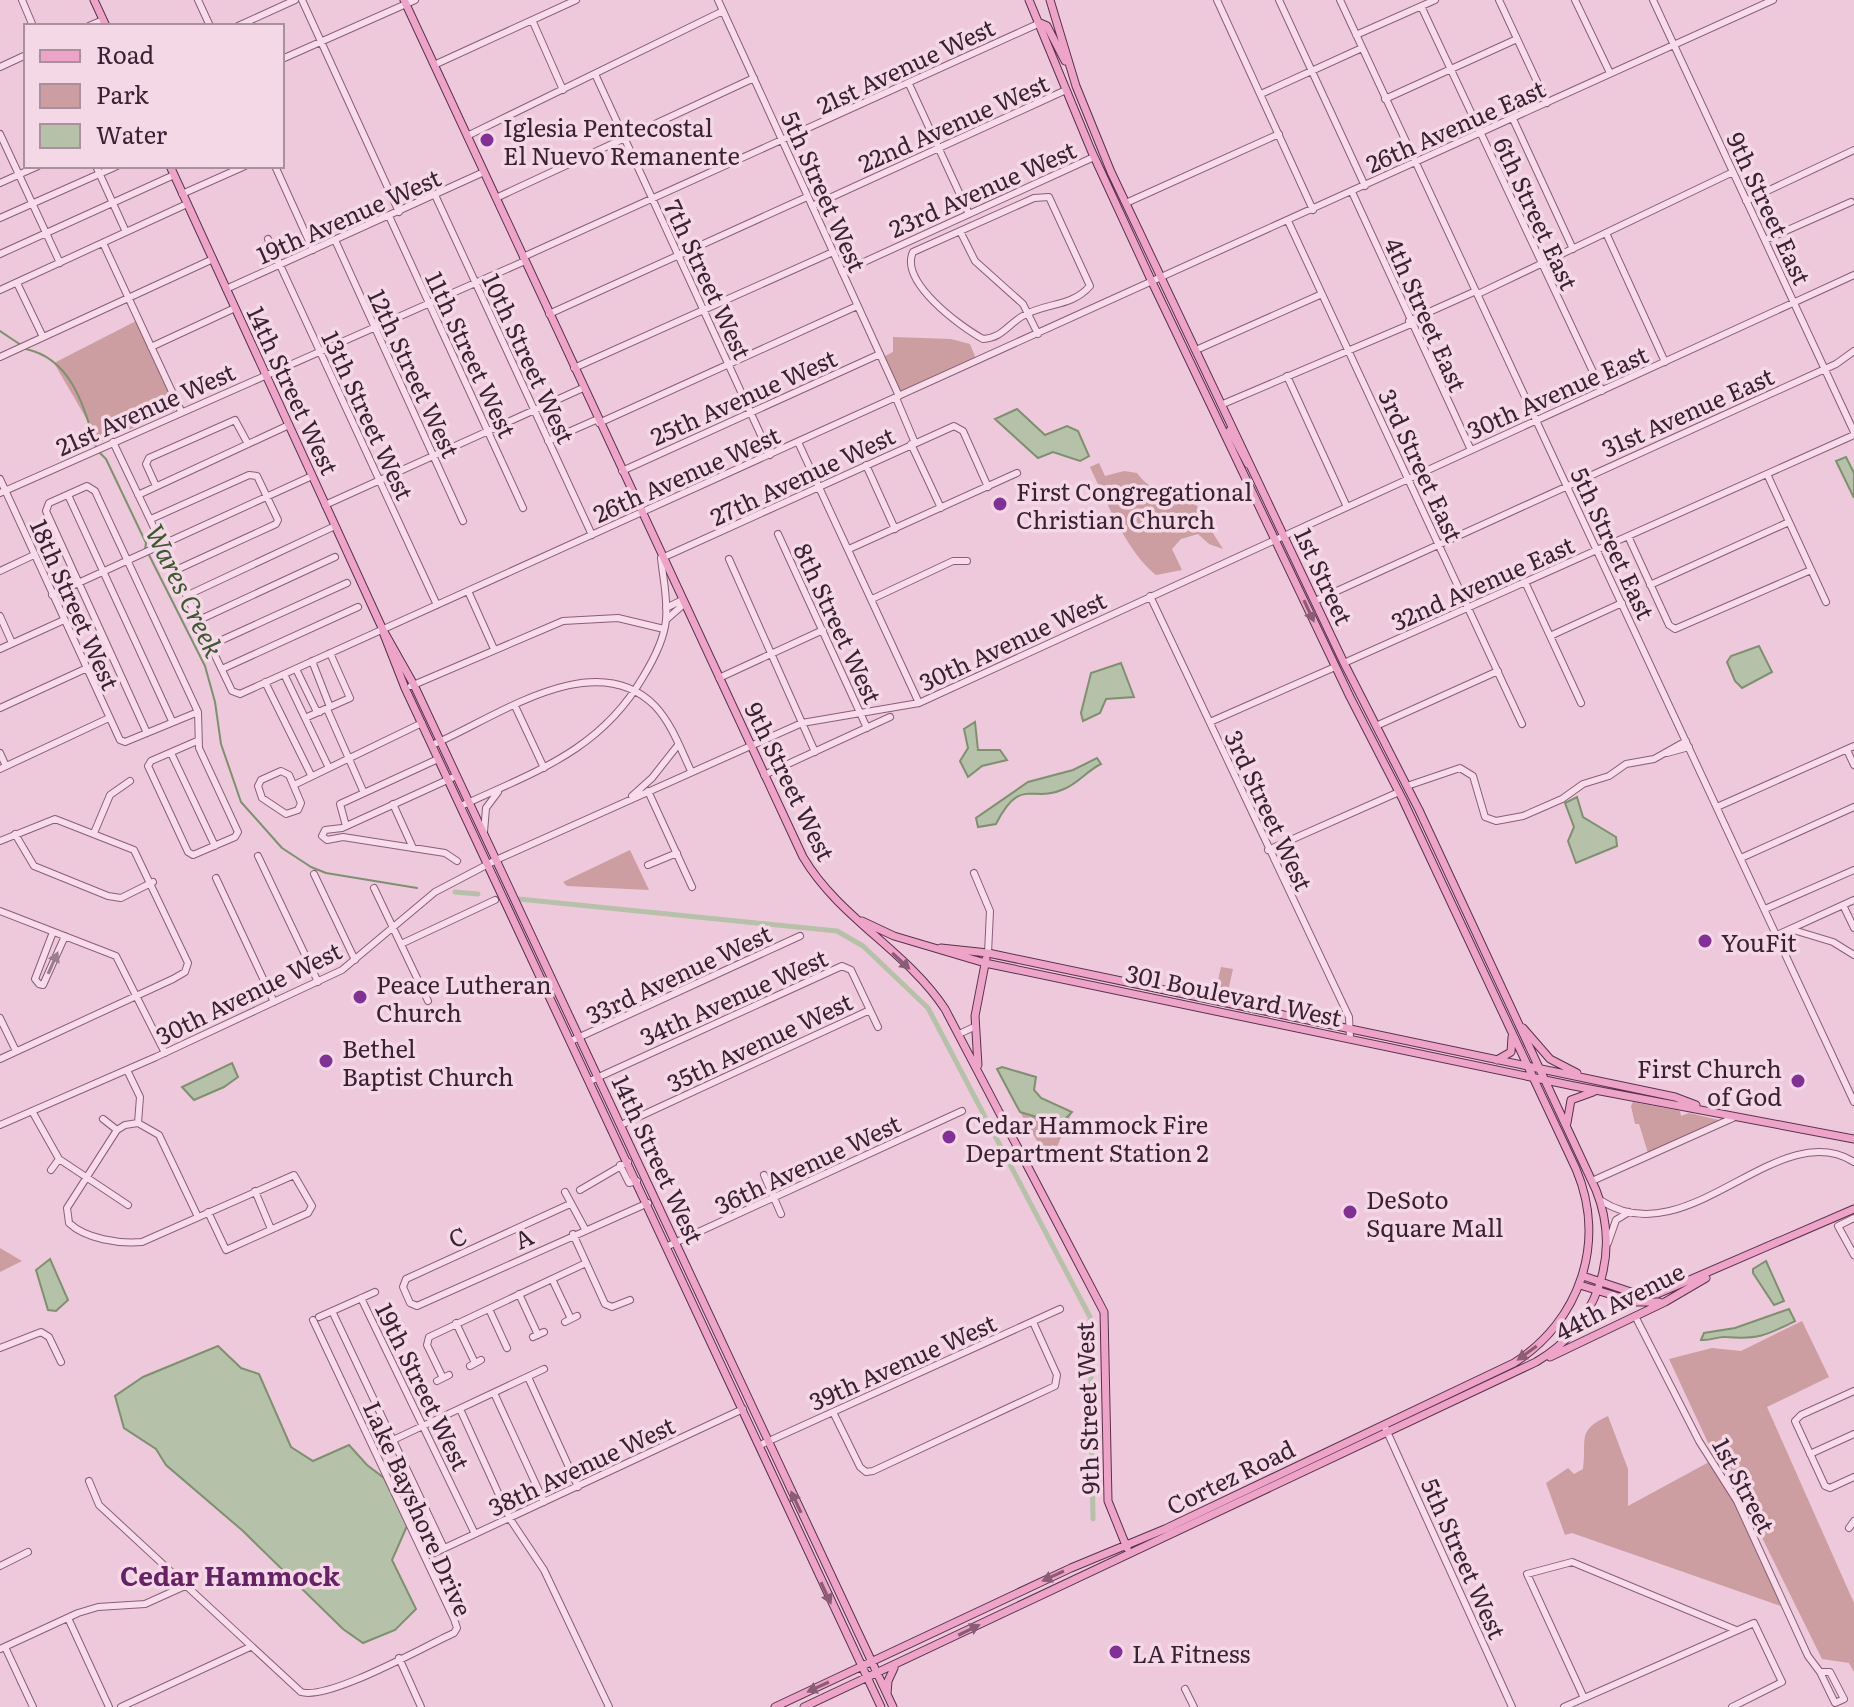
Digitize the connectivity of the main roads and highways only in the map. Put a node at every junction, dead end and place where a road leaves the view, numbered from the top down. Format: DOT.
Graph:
graph roads {
  1 [pos="94,0"];
  2 [pos="1029,0"];
  3 [pos="1050,0"];
  4 [pos="405,2"];
  5 [pos="104,23"];
  6 [pos="1040,23"];
  7 [pos="1071,71"];
  8 [pos="1066,90"];
  9 [pos="171,168"];
  10 [pos="1111,172"];
  11 [pos="1192,352"];
  12 [pos="1218,415"];
  13 [pos="1255,472"];
  14 [pos="1335,667"];
  15 [pos="410,687"];
  16 [pos="1376,726"];
  17 [pos="1370,736"];
  18 [pos="436,744"];
  19 [pos="452,778"];
  20 [pos="1407,786"];
  21 [pos="1399,792"];
  22 [pos="465,804"];
  23 [pos="1440,856"];
  24 [pos="492,862"];
  25 [pos="845,907"];
  26 [pos="928,946"];
  27 [pos="988,953"];
  28 [pos="985,963"];
  29 [pos="1088,979"];
  30 [pos="1510,1017"];
  31 [pos="1497,1060"];
  32 [pos="1529,1067"];
  33 [pos="1539,1069"];
  34 [pos="1533,1077"];
  35 [pos="594,1079"];
  36 [pos="1590,1079"];
  37 [pos="983,1080"];
  38 [pos="1544,1080"];
  39 [pos="1604,1092"];
  40 [pos="1702,1107"];
  41 [pos="1568,1129"];
  42 [pos="1854,1139"];
  43 [pos="1582,1184"];
  44 [pos="1600,1200"];
  45 [pos="1854,1209"];
  46 [pos="672,1244"];
  47 [pos="1717,1270"];
  48 [pos="1583,1276"];
  49 [pos="1601,1281"];
  50 [pos="1580,1285"];
  51 [pos="1598,1291"];
  52 [pos="1618,1298"];
  53 [pos="1673,1298"];
  54 [pos="1635,1316"];
  55 [pos="1536,1362"];
  56 [pos="1386,1428"];
  57 [pos="764,1443"];
  58 [pos="798,1532"];
  59 [pos="1127,1550"];
  60 [pos="829,1572"];
  61 [pos="872,1662"];
  62 [pos="899,1664"];
  63 [pos="862,1667"];
  64 [pos="877,1674"];
  65 [pos="867,1678"];
  66 [pos="887,1694"];
  67 [pos="775,1707"];
  68 [pos="804,1707"];
  69 [pos="881,1707"];
  70 [pos="893,1707"];
  1 -- 5 [label="main road"];
  2 -- 6 [label="main road"];
  3 -- 7 [label="main road"];
  4 -- 25 [label="main road, 9th Street West"];
  6 -- 7 [label="main road"];
  6 -- 8 [label="main road"];
  7 -- 8 [label="main road"];
  7 -- 10 [label="main road, 1st Street"];
  8 -- 10 [label="main road"];
  8 -- 11 [label="main road, 1st Street"];
  9 -- 15 [label="main road, 14th Street West"];
  10 -- 11 [label="main road, 1st Street"];
  11 -- 12 [label="main road, 1st Street"];
  11 -- 13 [label="main road, 1st Street"];
  12 -- 13 [label="main road"];
  12 -- 14 [label="main road, 1st Street, one-way"];
  13 -- 16 [label="main road, 1st Street"];
  14 -- 16 [label="main road"];
  14 -- 17 [label="main road, 1st Street"];
  15 -- 18 [label="main road, 14th Street West"];
  15 -- 18 [label="main road, 14th Street West"];
  16 -- 20 [label="main road, 1st Street"];
  17 -- 20 [label="main road"];
  17 -- 21 [label="main road, 1st Street"];
  18 -- 19 [label="main road, 14th Street West"];
  18 -- 19 [label="main road, 14th Street West"];
  19 -- 22 [label="main road, 14th Street West"];
  20 -- 23 [label="main road, 1st Street"];
  21 -- 23 [label="main road"];
  21 -- 30 [label="main road, 1st Street"];
  22 -- 24 [label="main road, 14th Street West"];
  22 -- 24 [label="main road, 14th Street West"];
  23 -- 30 [label="main road, 1st Street"];
  24 -- 35 [label="main road, 14th Street West"];
  25 -- 26 [label="main road, 301 Boulevard West"];
  25 -- 37 [label="main road, 9th Street West, one-way"];
  26 -- 27 [label="main road, 301 Boulevard West"];
  26 -- 28 [label="main road, 301 Boulevard West"];
  27 -- 28 [label="main road"];
  27 -- 29 [label="main road, 301 Boulevard West"];
  28 -- 29 [label="main road, 301 Boulevard West"];
  28 -- 37 [label="main road"];
  29 -- 31 [label="main road, 301 Boulevard West"];
  29 -- 34 [label="main road, 301 Boulevard West"];
  30 -- 31 [label="main road"];
  30 -- 32 [label="main road, 1st Street"];
  30 -- 33 [label="main road, 1st Street"];
  30 -- 36 [label="main road"];
  31 -- 32 [label="main road, 301 Boulevard West"];
  32 -- 33 [label="main road, 301 Boulevard West"];
  32 -- 34 [label="main road, 1st Street"];
  33 -- 36 [label="main road, 301 Boulevard West"];
  33 -- 38 [label="main road, 1st Street"];
  34 -- 38 [label="main road, 301 Boulevard West"];
  34 -- 43 [label="main road, 1st Street"];
  35 -- 46 [label="main road, 14th Street West"];
  35 -- 46 [label="main road, 14th Street West"];
  36 -- 40 [label="main road"];
  37 -- 59 [label="main road, 9th Street West"];
  38 -- 39 [label="main road, 301 Boulevard West"];
  38 -- 41 [label="main road, 1st Street"];
  39 -- 40 [label="main road, 301 Boulevard West"];
  39 -- 41 [label="main road"];
  40 -- 42 [label="main road"];
  41 -- 44 [label="main road, 1st Street"];
  43 -- 48 [label="main road, Cortez Road"];
  44 -- 49 [label="main road, Cortez Road"];
  45 -- 47 [label="main road"];
  46 -- 57 [label="main road, 14th Street West"];
  46 -- 57 [label="main road, 14th Street West"];
  47 -- 49 [label="main road"];
  47 -- 53 [label="main road, 44th Avenue"];
  48 -- 49 [label="main road"];
  48 -- 50 [label="main road, Cortez Road"];
  49 -- 51 [label="main road, Cortez Road"];
  50 -- 51 [label="main road"];
  50 -- 56 [label="main road, Cortez Road, one-way"];
  51 -- 52 [label="main road"];
  51 -- 55 [label="main road, Cortez Road"];
  52 -- 53 [label="main road"];
  52 -- 54 [label="main road"];
  53 -- 54 [label="main road, 44th Avenue"];
  54 -- 55 [label="main road, 44th Avenue"];
  55 -- 56 [label="main road, Cortez Road"];
  56 -- 59 [label="main road, Cortez Road"];
  57 -- 58 [label="main road, 14th Street West"];
  60 -- 57 [label="main road, 14th Street West, one-way"];
  58 -- 60 [label="main road"];
  58 -- 63 [label="main road, 14th Street West, one-way"];
  59 -- 61 [label="main road, Cortez Road, one-way"];
  62 -- 59 [label="main road, Cortez Road, one-way"];
  60 -- 61 [label="main road, 14th Street West"];
  61 -- 63 [label="main road, Cortez Road"];
  61 -- 64 [label="main road, 14th Street West"];
  62 -- 64 [label="main road, Cortez Road"];
  62 -- 66 [label="main road"];
  63 -- 65 [label="main road, 14th Street West"];
  63 -- 67 [label="main road, Cortez Road, one-way"];
  64 -- 65 [label="main road, Cortez Road"];
  64 -- 66 [label="main road, 14th Street West"];
  65 -- 68 [label="main road, Cortez Road"];
  65 -- 69 [label="main road, 14th Street West"];
  66 -- 70 [label="main road, 14th Street West"];
}
